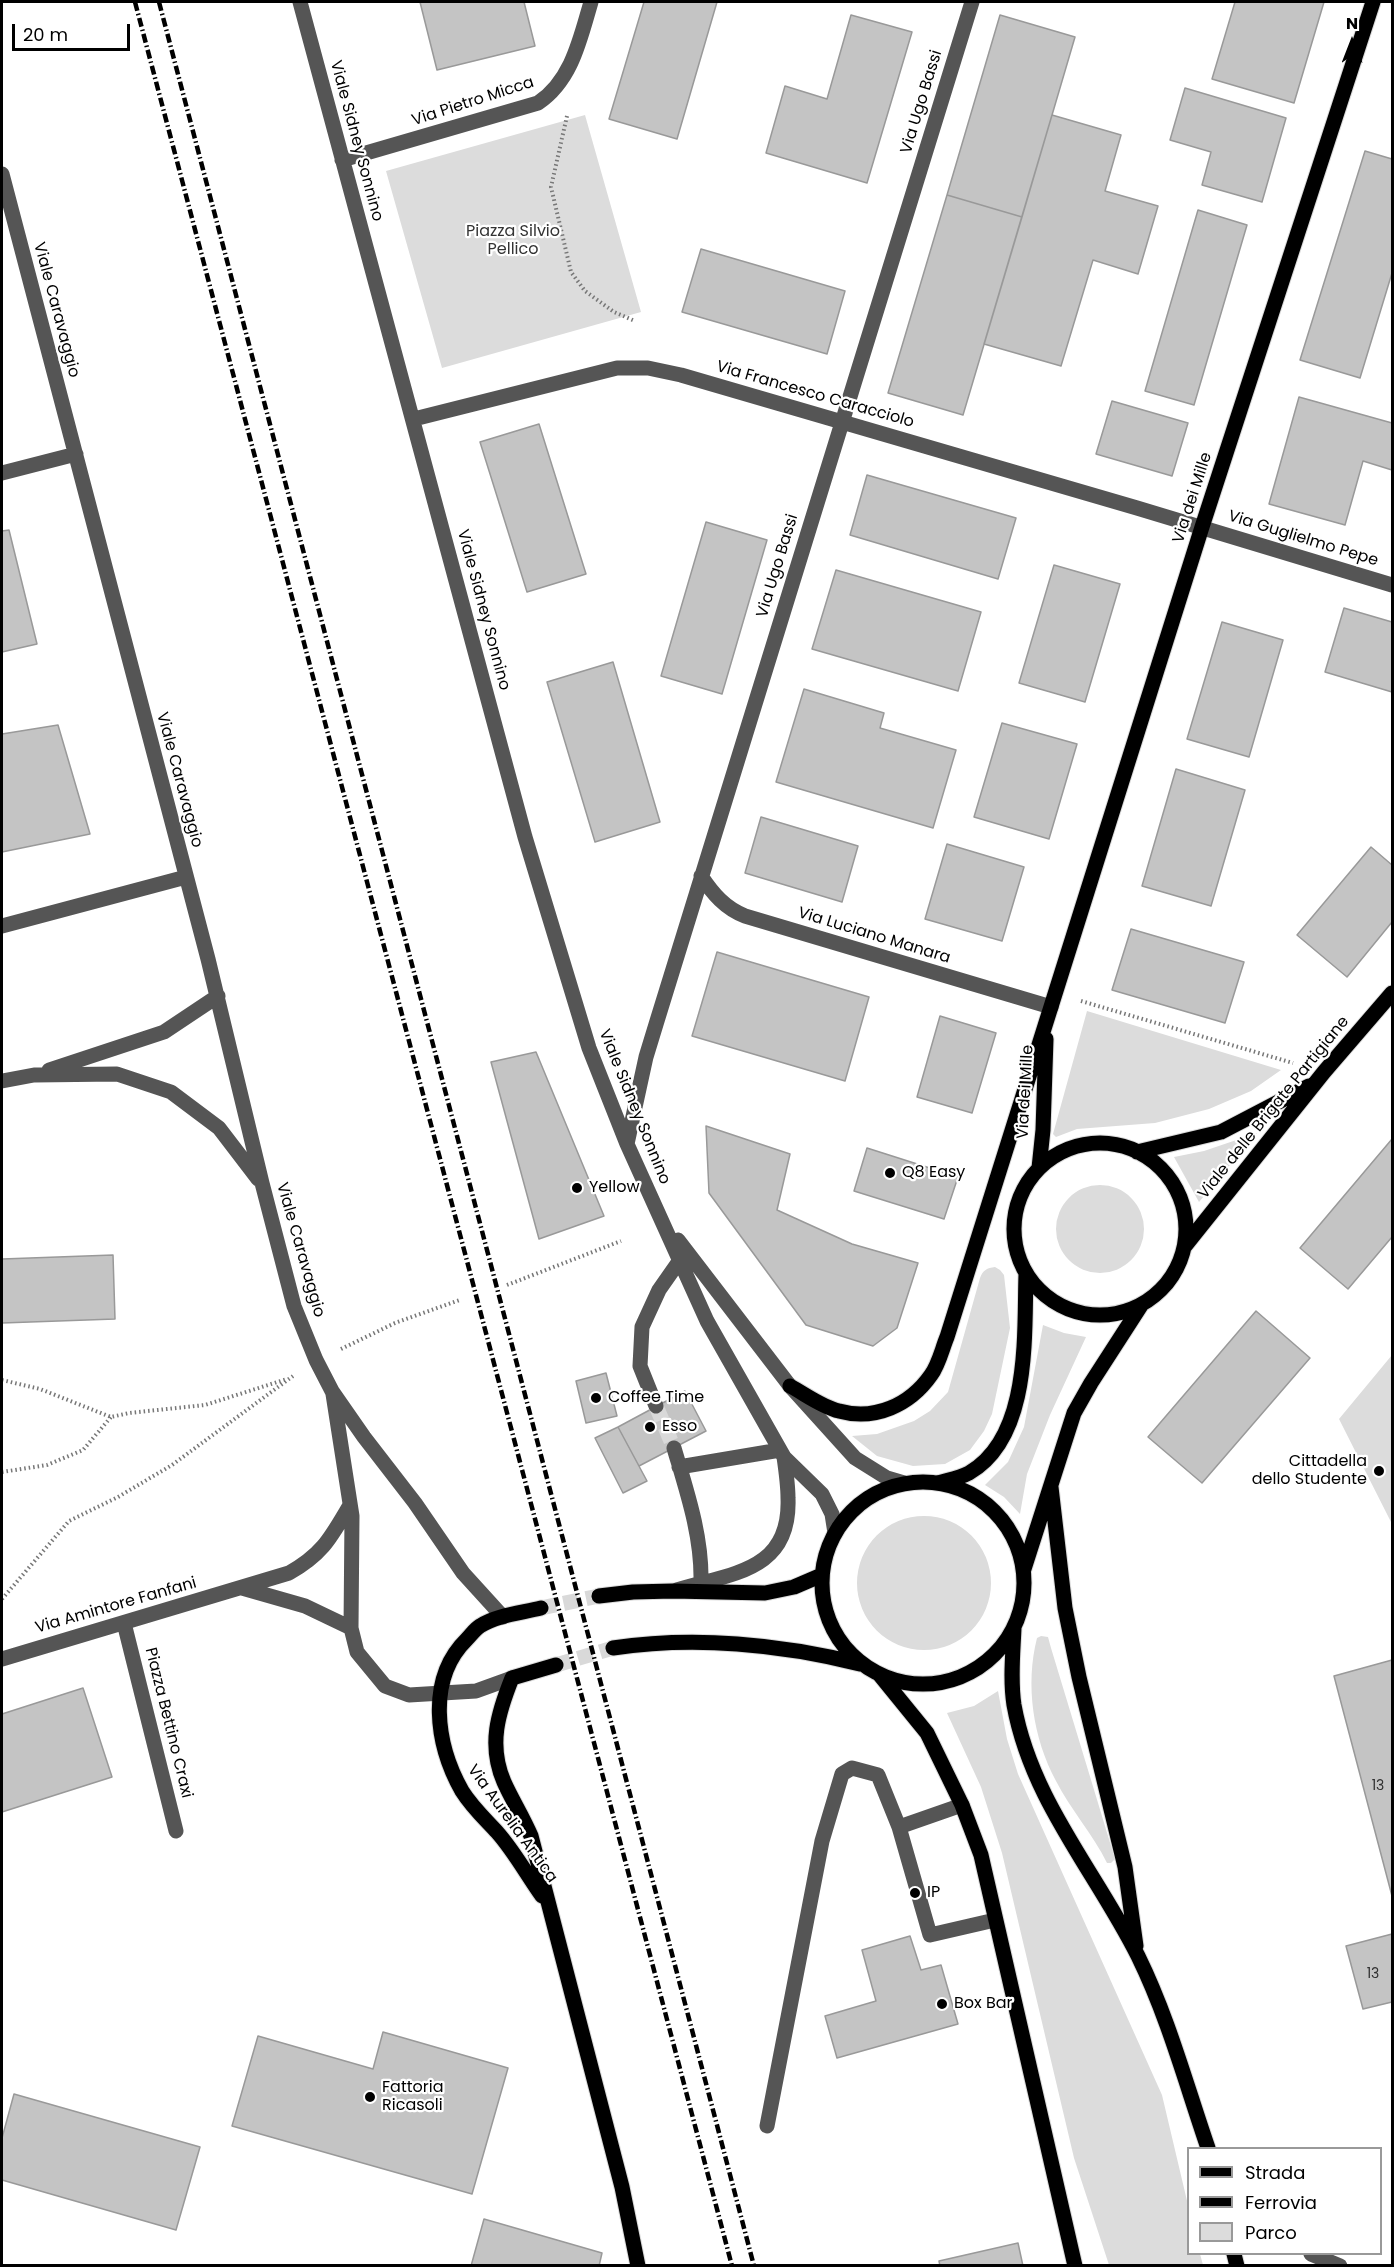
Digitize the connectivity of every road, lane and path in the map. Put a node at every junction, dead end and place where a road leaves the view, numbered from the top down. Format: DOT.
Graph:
graph roads {
  1 [pos="300,2"];
  2 [pos="591,2"];
  3 [pos="972,2"];
  4 [pos="1373,2"];
  5 [pos="550,95"];
  6 [pos="342,160"];
  7 [pos="2,174"];
  8 [pos="635,321"];
  9 [pos="414,419"];
  10 [pos="842,422"];
  11 [pos="76,454"];
  12 [pos="2,473"];
  13 [pos="1202,527"];
  14 [pos="1392,585"];
  15 [pos="701,876"];
  16 [pos="186,877"];
  17 [pos="2,926"];
  18 [pos="1392,993"];
  19 [pos="218,996"];
  20 [pos="1051,1006"];
  21 [pos="34,1075"];
  22 [pos="1319,1078"];
  23 [pos="2,1081"];
  24 [pos="627,1144"];
  25 [pos="1137,1152"];
  26 [pos="1039,1168"];
  27 [pos="262,1183"];
  28 [pos="661,1218"];
  29 [pos="621,1241"];
  30 [pos="1185,1246"];
  31 [pos="680,1260"];
  32 [pos="1026,1274"];
  33 [pos="507,1285"];
  34 [pos="460,1300"];
  35 [pos="1142,1304"];
  36 [pos="316,1360"];
  37 [pos="2,1380"];
  38 [pos="790,1386"];
  39 [pos="332,1391"];
  40 [pos="656,1406"];
  41 [pos="111,1417"];
  42 [pos="674,1448"];
  43 [pos="782,1454"];
  44 [pos="680,1467"];
  45 [pos="2,1472"];
  46 [pos="904,1483"];
  47 [pos="938,1483"];
  48 [pos="1051,1487"];
  49 [pos="350,1504"];
  50 [pos="835,1533"];
  51 [pos="1023,1572"];
  52 [pos="822,1575"];
  53 [pos="701,1582"];
  54 [pos="242,1588"];
  55 [pos="673,1591"];
  56 [pos="599,1596"];
  57 [pos="2,1599"];
  58 [pos="541,1608"];
  59 [pos="503,1617"];
  60 [pos="124,1623"];
  61 [pos="1014,1626"];
  62 [pos="351,1628"];
  63 [pos="613,1648"];
  64 [pos="2,1659"];
  65 [pos="556,1665"];
  66 [pos="873,1670"];
  67 [pos="512,1678"];
  68 [pos="440,1694"];
  69 [pos="962,1805"];
  70 [pos="899,1827"];
  71 [pos="176,1831"];
  72 [pos="547,1904"];
  73 [pos="995,1920"];
  74 [pos="1137,1955"];
  75 [pos="767,2127"];
  76 [pos="1208,2147"];
  77 [pos="1316,2255"];
  78 [pos="638,2265"];
  79 [pos="1075,2265"];
  80 [pos="1340,2265"];
  1 -- 6 [label="street, Viale Sidney Sonnino"];
  2 -- 5 [label="street, Via Pietro Micca"];
  3 -- 10 [label="street, Via Ugo Bassi"];
  4 -- 13 [label="main road, Via dei Mille"];
  5 -- 6 [label="street, Via Pietro Micca"];
  5 -- 8 [label="path"];
  6 -- 9 [label="street, Viale Sidney Sonnino"];
  7 -- 11 [label="street, Viale Caravaggio"];
  9 -- 10 [label="street, Via Francesco Caracciolo"];
  9 -- 24 [label="street, Viale Sidney Sonnino"];
  10 -- 13 [label="street, Via Francesco Caracciolo"];
  10 -- 15 [label="street, Via Ugo Bassi"];
  11 -- 12 [label="street"];
  11 -- 16 [label="street, Viale Caravaggio"];
  13 -- 14 [label="street, Via Guglielmo Pepe"];
  13 -- 20 [label="main road, Via dei Mille"];
  15 -- 20 [label="street, Via Luciano Manara"];
  15 -- 24 [label="street, Via Ugo Bassi"];
  16 -- 17 [label="street"];
  16 -- 19 [label="street, Viale Caravaggio"];
  18 -- 22 [label="main road, Viale delle Brigate Partigiane"];
  19 -- 21 [label="street"];
  19 -- 27 [label="street, Viale Caravaggio"];
  20 -- 22 [label="path"];
  20 -- 26 [label="main road, Via dei Mille"];
  20 -- 38 [label="main road"];
  21 -- 23 [label="street"];
  21 -- 27 [label="street"];
  22 -- 25 [label="main road"];
  22 -- 30 [label="main road, Viale delle Brigate Partigiane"];
  24 -- 28 [label="street, Viale Sidney Sonnino"];
  25 -- 26 [label="main road"];
  25 -- 30 [label="main road"];
  26 -- 32 [label="main road"];
  27 -- 36 [label="street, Viale Caravaggio"];
  28 -- 31 [label="street, Viale Sidney Sonnino"];
  28 -- 38 [label="street, Viale Sidney Sonnino"];
  29 -- 33 [label="path"];
  30 -- 35 [label="main road"];
  31 -- 40 [label="street"];
  31 -- 43 [label="street, Viale Sidney Sonnino"];
  32 -- 35 [label="main road"];
  32 -- 47 [label="main road"];
  34 -- 36 [label="path"];
  35 -- 48 [label="main road"];
  36 -- 39 [label="street, Viale Caravaggio"];
  37 -- 41 [label="path"];
  38 -- 46 [label="street, Viale Sidney Sonnino"];
  39 -- 49 [label="street, Viale Caravaggio"];
  39 -- 59 [label="street, Viale Caravaggio"];
  41 -- 45 [label="path"];
  41 -- 57 [label="path"];
  42 -- 44 [label="street"];
  43 -- 44 [label="street"];
  43 -- 50 [label="street, Viale Sidney Sonnino"];
  43 -- 53 [label="street"];
  44 -- 53 [label="street"];
  46 -- 47 [label="main road"];
  46 -- 50 [label="main road"];
  47 -- 51 [label="main road"];
  48 -- 51 [label="main road"];
  48 -- 74 [label="main road"];
  49 -- 54 [label="street, Via Amintore Fanfani"];
  49 -- 62 [label="street, Viale Caravaggio"];
  50 -- 52 [label="main road"];
  51 -- 61 [label="main road"];
  52 -- 55 [label="main road"];
  52 -- 66 [label="main road"];
  53 -- 55 [label="street"];
  54 -- 60 [label="street, Via Amintore Fanfani"];
  54 -- 62 [label="street"];
  55 -- 56 [label="main road"];
  58 -- 59 [label="main road, Via Aurelia Antica"];
  59 -- 68 [label="main road, Via Aurelia Antica"];
  60 -- 64 [label="street, Via Amintore Fanfani"];
  60 -- 71 [label="street, Piazza Bettino Craxi"];
  61 -- 66 [label="main road"];
  61 -- 74 [label="main road"];
  62 -- 68 [label="street, Viale Caravaggio"];
  63 -- 66 [label="main road"];
  65 -- 67 [label="main road"];
  66 -- 69 [label="main road"];
  67 -- 68 [label="street, Viale Caravaggio"];
  67 -- 72 [label="main road, Via Aurelia Antica"];
  68 -- 72 [label="main road, Via Aurelia Antica"];
  69 -- 70 [label="street"];
  69 -- 73 [label="main road"];
  70 -- 73 [label="street"];
  70 -- 75 [label="street"];
  72 -- 78 [label="main road, Via Aurelia Antica"];
  73 -- 79 [label="main road"];
  74 -- 76 [label="main road"];
  77 -- 80 [label="street"];
}
